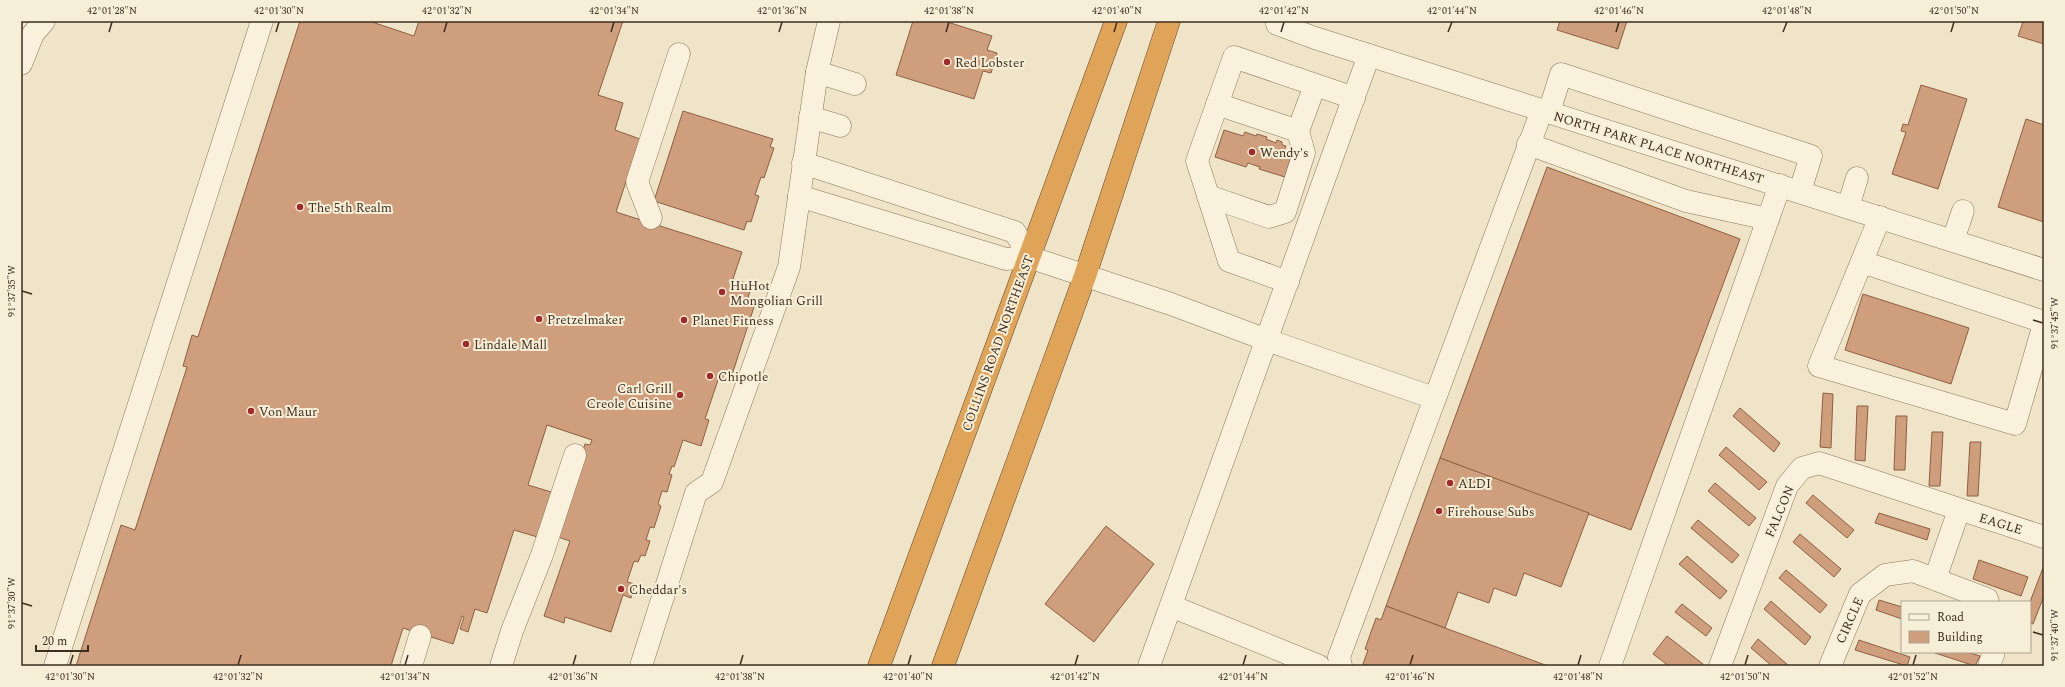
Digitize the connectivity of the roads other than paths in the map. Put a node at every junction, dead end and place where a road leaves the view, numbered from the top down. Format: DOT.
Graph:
graph roads {
  1 [pos="44,21"];
  2 [pos="262,21"];
  3 [pos="829,21"];
  4 [pos="1116,21"];
  5 [pos="1169,21"];
  6 [pos="1275,22"];
  7 [pos="679,54"];
  8 [pos="1369,55"];
  9 [pos="21,64"];
  10 [pos="817,72"];
  11 [pos="855,84"];
  12 [pos="1315,85"];
  13 [pos="1354,98"];
  14 [pos="1217,104"];
  15 [pos="1545,111"];
  16 [pos="810,117"];
  17 [pos="840,126"];
  18 [pos="1298,131"];
  19 [pos="1528,144"];
  20 [pos="803,163"];
  21 [pos="1857,178"];
  22 [pos="1790,188"];
  23 [pos="799,196"];
  24 [pos="1208,196"];
  25 [pos="1848,207"];
  26 [pos="1963,211"];
  27 [pos="1880,217"];
  28 [pos="652,218"];
  29 [pos="1768,220"];
  30 [pos="1953,240"];
  31 [pos="1029,257"];
  32 [pos="1862,262"];
  33 [pos="2044,270"];
  34 [pos="1085,276"];
  35 [pos="1288,282"];
  36 [pos="2044,323"];
  37 [pos="1266,340"];
  38 [pos="1434,398"];
  39 [pos="575,455"];
  40 [pos="1959,510"];
  41 [pos="2044,537"];
  42 [pos="1935,579"];
  43 [pos="1988,601"];
  44 [pos="1171,606"];
  45 [pos="420,636"];
  46 [pos="1994,653"];
  47 [pos="55,666"];
  48 [pos="411,666"];
  49 [pos="501,666"];
  50 [pos="641,666"];
  51 [pos="879,666"];
  52 [pos="943,666"];
  53 [pos="1149,666"];
  54 [pos="1319,666"];
  55 [pos="1341,666"];
  56 [pos="1610,666"];
  57 [pos="1720,666"];
  58 [pos="1830,666"];
  59 [pos="1989,666"];
  1 -- 9 [label="street"];
  2 -- 47 [label="street"];
  3 -- 10 [label="street"];
  4 -- 31 [label="highway, COLLINS ROAD NORTHEAST"];
  5 -- 34 [label="highway"];
  6 -- 8 [label="street, NORTH PARK PLACE NORTHEAST"];
  7 -- 28 [label="street"];
  8 -- 13 [label="street"];
  8 -- 15 [label="street, NORTH PARK PLACE NORTHEAST"];
  10 -- 11 [label="street"];
  10 -- 16 [label="street"];
  12 -- 13 [label="street"];
  12 -- 14 [label="street"];
  12 -- 18 [label="street"];
  13 -- 35 [label="street"];
  14 -- 18 [label="street"];
  14 -- 24 [label="street"];
  15 -- 19 [label="street"];
  15 -- 22 [label="street, NORTH PARK PLACE NORTHEAST"];
  15 -- 22 [label="street"];
  16 -- 17 [label="street"];
  16 -- 20 [label="street"];
  18 -- 24 [label="street"];
  19 -- 29 [label="street"];
  19 -- 38 [label="street"];
  20 -- 23 [label="street"];
  20 -- 31 [label="street"];
  21 -- 25 [label="street"];
  22 -- 25 [label="street, NORTH PARK PLACE NORTHEAST"];
  22 -- 29 [label="street"];
  23 -- 31 [label="street"];
  23 -- 50 [label="street"];
  24 -- 35 [label="street"];
  25 -- 27 [label="street, NORTH PARK PLACE NORTHEAST"];
  26 -- 30 [label="street"];
  27 -- 30 [label="street, NORTH PARK PLACE NORTHEAST"];
  27 -- 32 [label="street"];
  29 -- 56 [label="street"];
  30 -- 33 [label="street, NORTH PARK PLACE NORTHEAST"];
  31 -- 34 [label="street"];
  31 -- 51 [label="highway, COLLINS ROAD NORTHEAST"];
  32 -- 36 [label="street"];
  32 -- 36 [label="street"];
  34 -- 37 [label="street"];
  34 -- 52 [label="highway"];
  35 -- 37 [label="street"];
  37 -- 38 [label="street"];
  37 -- 44 [label="street"];
  38 -- 55 [label="street"];
  39 -- 49 [label="street"];
  40 -- 41 [label="street, EAGLE"];
  40 -- 42 [label="street"];
  40 -- 57 [label="street, FALCON"];
  42 -- 43 [label="street, CIRCLE"];
  42 -- 58 [label="street, CIRCLE"];
  44 -- 53 [label="street"];
  44 -- 54 [label="street"];
  45 -- 48 [label="street"];
  46 -- 59 [label="street"];
}
